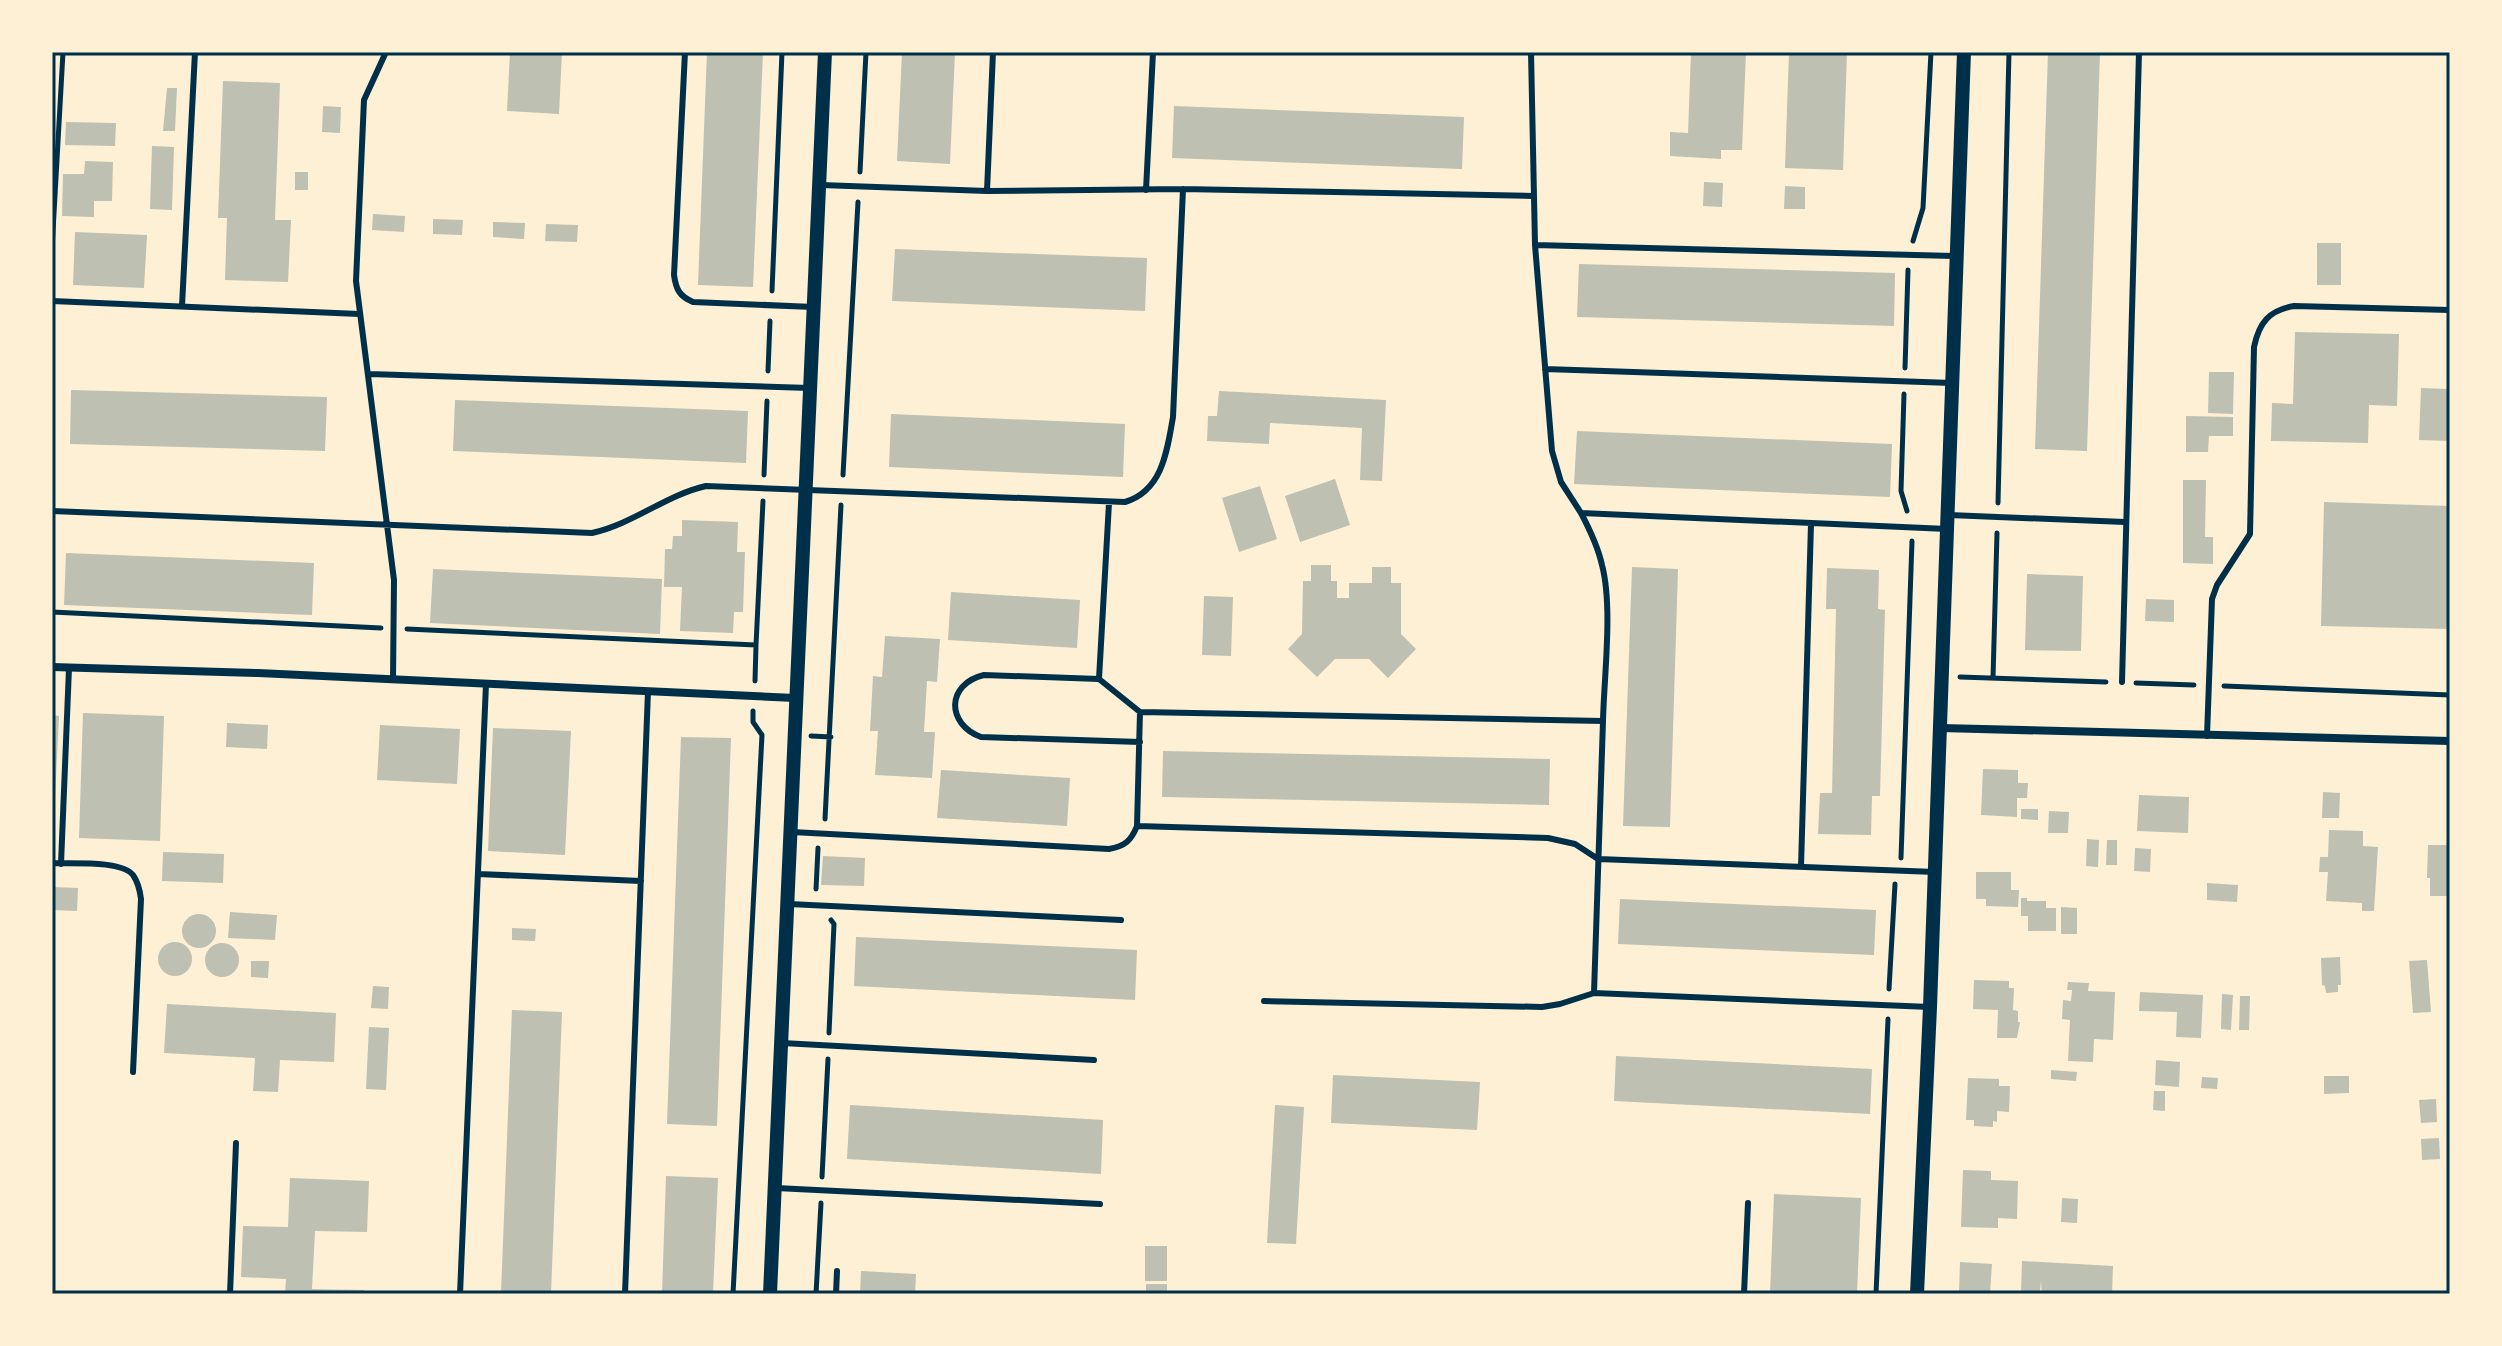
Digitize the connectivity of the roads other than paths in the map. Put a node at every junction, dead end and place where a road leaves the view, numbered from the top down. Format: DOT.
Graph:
graph roads {
  1 [pos="195,52"];
  2 [pos="386,52"];
  3 [pos="685,52"];
  4 [pos="825,52"];
  5 [pos="993,52"];
  6 [pos="1153,52"];
  7 [pos="1531,52"];
  8 [pos="1964,52"];
  9 [pos="2139,52"];
  10 [pos="819,185"];
  11 [pos="1183,189"];
  12 [pos="1146,190"];
  13 [pos="987,191"];
  14 [pos="1533,196"];
  15 [pos="1535,245"];
  16 [pos="1956,256"];
  17 [pos="52,301"];
  18 [pos="182,306"];
  19 [pos="813,307"];
  20 [pos="2450,310"];
  21 [pos="359,314"];
  22 [pos="1545,369"];
  23 [pos="369,374"];
  24 [pos="1952,383"];
  25 [pos="809,388"];
  26 [pos="804,489"];
  27 [pos="1109,503"];
  28 [pos="52,511"];
  29 [pos="1581,513"];
  30 [pos="1947,522"];
  31 [pos="2125,522"];
  32 [pos="1811,524"];
  33 [pos="387,525"];
  34 [pos="52,667"];
  35 [pos="69,668"];
  36 [pos="393,679"];
  37 [pos="1099,679"];
  38 [pos="2122,682"];
  39 [pos="486,684"];
  40 [pos="648,691"];
  41 [pos="795,698"];
  42 [pos="1140,712"];
  43 [pos="1603,721"];
  44 [pos="1941,728"];
  45 [pos="2207,736"];
  46 [pos="2450,741"];
  47 [pos="1140,742"];
  48 [pos="1137,826"];
  49 [pos="789,832"];
  50 [pos="1598,859"];
  51 [pos="52,863"];
  52 [pos="61,864"];
  53 [pos="1801,867"];
  54 [pos="1935,872"];
  55 [pos="478,874"];
  56 [pos="641,881"];
  57 [pos="787,904"];
  58 [pos="1121,920"];
  59 [pos="1594,993"];
  60 [pos="1264,1001"];
  61 [pos="1930,1007"];
  62 [pos="781,1043"];
  63 [pos="1094,1060"];
  64 [pos="133,1072"];
  65 [pos="236,1143"];
  66 [pos="775,1188"];
  67 [pos="1748,1203"];
  68 [pos="1100,1204"];
  69 [pos="837,1271"];
  70 [pos="230,1294"];
  71 [pos="460,1294"];
  72 [pos="625,1294"];
  73 [pos="770,1294"];
  74 [pos="836,1294"];
  75 [pos="1744,1294"];
  76 [pos="1917,1294"];
  1 -- 18 [label="lane"];
  2 -- 21 [label="lane"];
  3 -- 19 [label="lane"];
  4 -- 10 [label="street"];
  5 -- 13 [label="lane"];
  6 -- 12 [label="lane"];
  7 -- 14 [label="lane"];
  8 -- 16 [label="street"];
  9 -- 31 [label="lane"];
  10 -- 13 [label="lane"];
  10 -- 19 [label="street"];
  11 -- 12 [label="lane"];
  11 -- 14 [label="lane"];
  11 -- 27 [label="lane"];
  12 -- 13 [label="lane"];
  14 -- 15 [label="lane"];
  15 -- 16 [label="lane"];
  15 -- 22 [label="lane"];
  16 -- 24 [label="street"];
  17 -- 18 [label="lane"];
  18 -- 21 [label="lane"];
  19 -- 25 [label="street"];
  20 -- 45 [label="lane"];
  21 -- 23 [label="lane"];
  22 -- 24 [label="lane"];
  22 -- 29 [label="lane"];
  23 -- 25 [label="lane"];
  23 -- 33 [label="lane"];
  24 -- 30 [label="street"];
  25 -- 26 [label="street"];
  26 -- 27 [label="lane"];
  26 -- 33 [label="lane"];
  26 -- 41 [label="street"];
  27 -- 37 [label="lane"];
  28 -- 33 [label="lane"];
  29 -- 32 [label="lane"];
  29 -- 43 [label="lane"];
  30 -- 31 [label="lane"];
  30 -- 32 [label="lane"];
  30 -- 44 [label="street"];
  31 -- 38 [label="lane"];
  32 -- 53 [label="lane"];
  33 -- 36 [label="lane"];
  34 -- 35 [label="street"];
  35 -- 36 [label="street"];
  35 -- 52 [label="lane"];
  36 -- 39 [label="street"];
  37 -- 42 [label="lane"];
  37 -- 47 [label="lane"];
  39 -- 40 [label="street"];
  39 -- 55 [label="lane"];
  40 -- 41 [label="street"];
  40 -- 56 [label="lane"];
  41 -- 49 [label="street"];
  42 -- 43 [label="lane"];
  42 -- 47 [label="lane"];
  43 -- 50 [label="lane"];
  44 -- 45 [label="street"];
  44 -- 54 [label="street"];
  45 -- 46 [label="street"];
  47 -- 48 [label="lane"];
  48 -- 49 [label="lane"];
  48 -- 50 [label="lane"];
  49 -- 57 [label="street"];
  50 -- 53 [label="lane"];
  50 -- 59 [label="lane"];
  51 -- 52 [label="lane"];
  52 -- 64 [label="lane"];
  53 -- 54 [label="lane"];
  54 -- 61 [label="street"];
  55 -- 56 [label="lane"];
  55 -- 71 [label="lane"];
  56 -- 72 [label="lane"];
  57 -- 58 [label="lane"];
  57 -- 62 [label="street"];
  59 -- 60 [label="lane"];
  59 -- 61 [label="lane"];
  61 -- 76 [label="street"];
  62 -- 63 [label="lane"];
  62 -- 66 [label="street"];
  65 -- 70 [label="lane"];
  66 -- 68 [label="lane"];
  66 -- 73 [label="street"];
  67 -- 75 [label="lane"];
  69 -- 74 [label="lane"];
}
